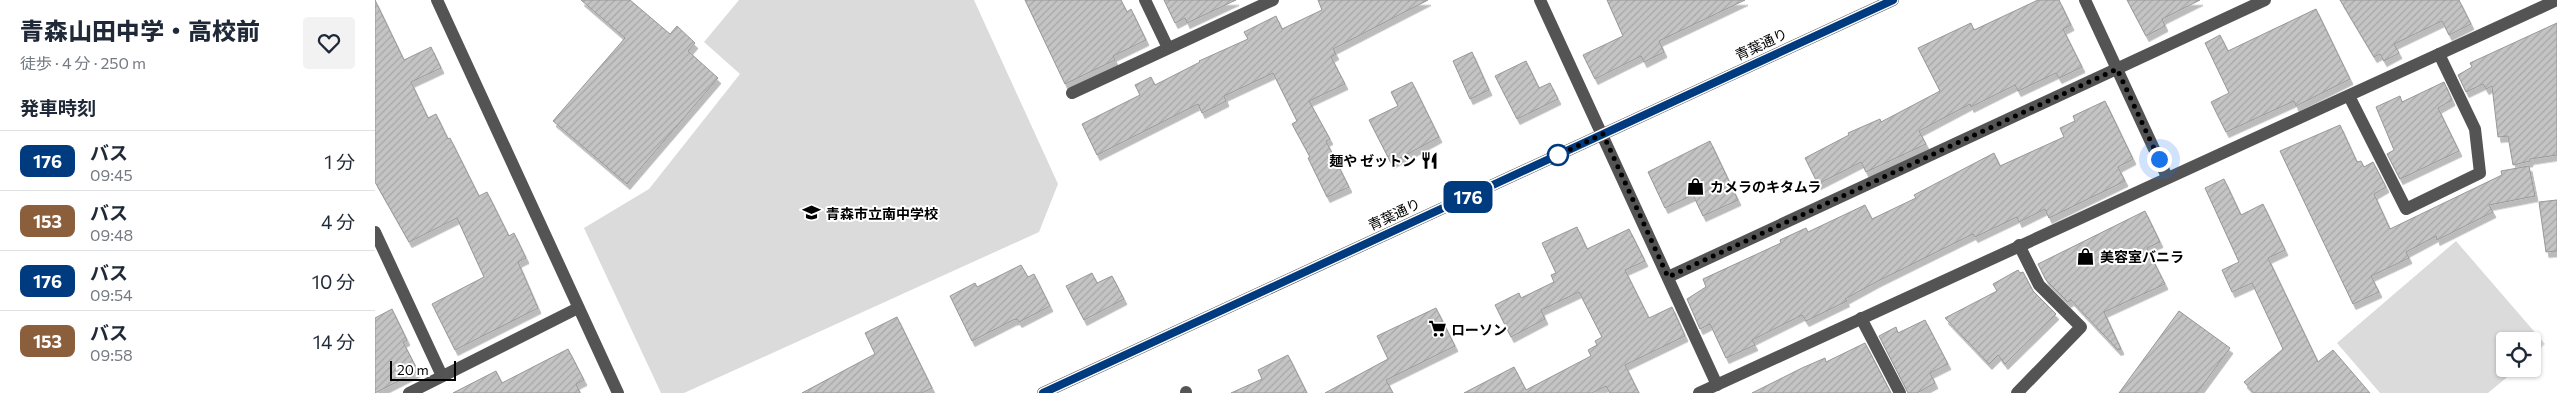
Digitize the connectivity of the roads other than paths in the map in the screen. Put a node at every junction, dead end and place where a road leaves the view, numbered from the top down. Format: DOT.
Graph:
graph roads {
  1 [pos="437,0"];
  2 [pos="1145,0"];
  3 [pos="1273,0"];
  4 [pos="1540,0"];
  5 [pos="1893,0"];
  6 [pos="2085,0"];
  7 [pos="2265,0"];
  8 [pos="2557,0"];
  9 [pos="1168,48"];
  10 [pos="2439,54"];
  11 [pos="2117,69"];
  12 [pos="1072,93"];
  13 [pos="2349,96"];
  14 [pos="1603,134"];
  15 [pos="2167,177"];
  16 [pos="375,232"];
  17 [pos="2019,245"];
  18 [pos="1668,277"];
  19 [pos="578,308"];
  20 [pos="1861,318"];
  21 [pos="442,376"];
  22 [pos="1717,385"];
  23 [pos="409,393"];
  24 [pos="618,393"];
  25 [pos="1043,393"];
  26 [pos="1699,393"];
  27 [pos="1900,393"];
  28 [pos="2017,393"];
  1 -- 19 [label="street"];
  2 -- 9 [label="street"];
  3 -- 9 [label="street"];
  4 -- 14 [label="street"];
  5 -- 14 [label="street, 青葉通り"];
  6 -- 11 [label="street"];
  7 -- 11 [label="street"];
  8 -- 10 [label="street"];
  9 -- 12 [label="street"];
  10 -- 13 [label="street"];
  10 -- 13 [label="street"];
  11 -- 15 [label="street"];
  11 -- 18 [label="street"];
  13 -- 15 [label="street"];
  14 -- 18 [label="street"];
  14 -- 25 [label="street, 青葉通り"];
  15 -- 17 [label="street"];
  16 -- 21 [label="street"];
  17 -- 20 [label="street"];
  17 -- 28 [label="street"];
  18 -- 22 [label="street"];
  19 -- 21 [label="street"];
  19 -- 24 [label="street"];
  20 -- 22 [label="street"];
  20 -- 27 [label="street"];
  21 -- 23 [label="street"];
  22 -- 26 [label="street"];
}
